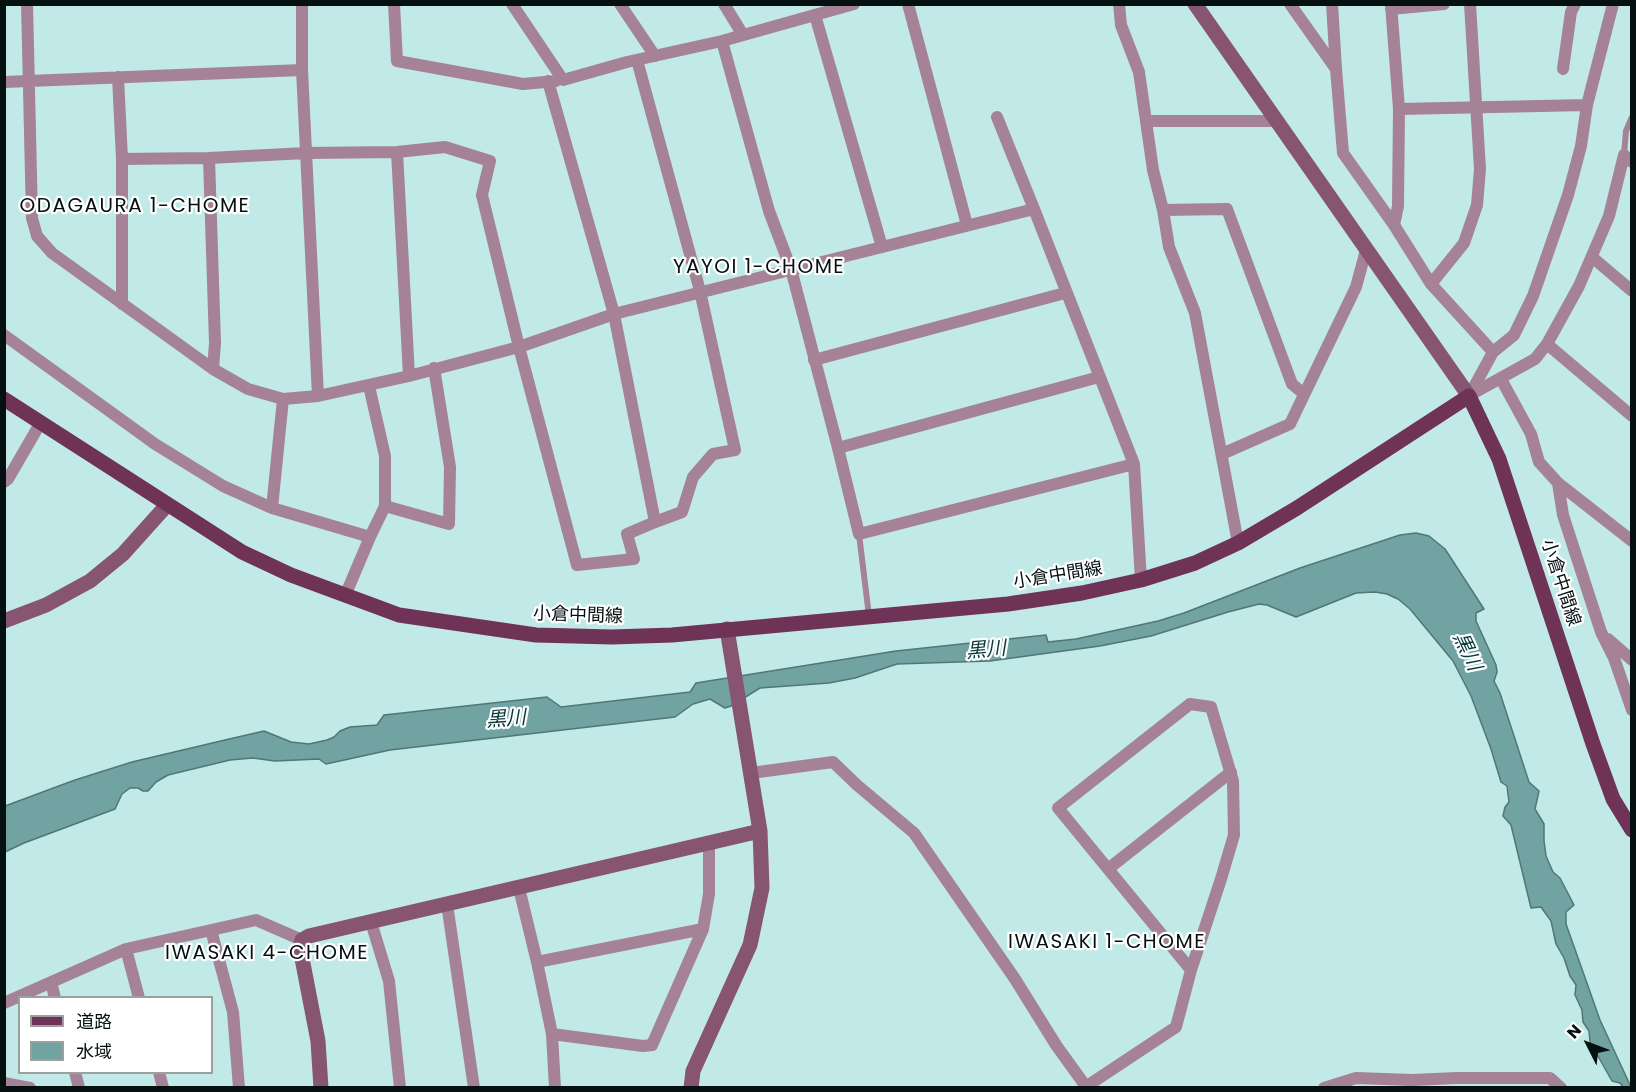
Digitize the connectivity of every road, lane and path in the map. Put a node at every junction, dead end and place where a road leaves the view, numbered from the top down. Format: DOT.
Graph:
graph roads {
  1 [pos="27,4"];
  2 [pos="302,4"];
  3 [pos="394,4"];
  4 [pos="512,4"];
  5 [pos="620,4"];
  6 [pos="724,4"];
  7 [pos="854,4"];
  8 [pos="908,4"];
  9 [pos="1119,4"];
  10 [pos="1195,4"];
  11 [pos="1290,4"];
  12 [pos="1332,4"];
  13 [pos="1444,4"];
  14 [pos="1470,4"];
  15 [pos="1575,4"];
  16 [pos="1613,4"];
  17 [pos="1391,7"];
  18 [pos="827,8"];
  19 [pos="815,15"];
  20 [pos="743,35"];
  21 [pos="722,41"];
  22 [pos="655,56"];
  23 [pos="637,60"];
  24 [pos="1336,69"];
  25 [pos="1563,69"];
  26 [pos="302,70"];
  27 [pos="118,77"];
  28 [pos="563,80"];
  29 [pos="548,81"];
  30 [pos="4,82"];
  31 [pos="29,82"];
  32 [pos="1587,105"];
  33 [pos="1477,106"];
  34 [pos="1399,109"];
  35 [pos="997,117"];
  36 [pos="1632,117"];
  37 [pos="1146,121"];
  38 [pos="1277,121"];
  39 [pos="398,152"];
  40 [pos="306,153"];
  41 [pos="209,158"];
  42 [pos="122,159"];
  43 [pos="1628,159"];
  44 [pos="1034,209"];
  45 [pos="1163,210"];
  46 [pos="967,225"];
  47 [pos="1394,225"];
  48 [pos="882,247"];
  49 [pos="1366,250"];
  50 [pos="1592,257"];
  51 [pos="791,269"];
  52 [pos="1431,284"];
  53 [pos="700,291"];
  54 [pos="1632,291"];
  55 [pos="1065,293"];
  56 [pos="123,304"];
  57 [pos="614,314"];
  58 [pos="4,335"];
  59 [pos="1547,344"];
  60 [pos="519,347"];
  61 [pos="1493,352"];
  62 [pos="814,360"];
  63 [pos="434,368"];
  64 [pos="213,369"];
  65 [pos="409,376"];
  66 [pos="1099,377"];
  67 [pos="1501,379"];
  68 [pos="369,386"];
  69 [pos="1305,394"];
  70 [pos="318,396"];
  71 [pos="1469,396"];
  72 [pos="4,399"];
  73 [pos="283,399"];
  74 [pos="1632,416"];
  75 [pos="41,422"];
  76 [pos="838,448"];
  77 [pos="1222,454"];
  78 [pos="1134,464"];
  79 [pos="4,482"];
  80 [pos="1558,483"];
  81 [pos="167,505"];
  82 [pos="385,506"];
  83 [pos="272,508"];
  84 [pos="655,522"];
  85 [pos="859,534"];
  86 [pos="370,537"];
  87 [pos="1632,541"];
  88 [pos="1238,543"];
  89 [pos="1141,580"];
  90 [pos="345,596"];
  91 [pos="869,616"];
  92 [pos="4,621"];
  93 [pos="727,629"];
  94 [pos="1601,632"];
  95 [pos="1632,660"];
  96 [pos="1632,710"];
  97 [pos="1230,772"];
  98 [pos="751,773"];
  99 [pos="1632,830"];
  100 [pos="760,831"];
  101 [pos="709,844"];
  102 [pos="1108,869"];
  103 [pos="519,888"];
  104 [pos="447,904"];
  105 [pos="371,922"];
  106 [pos="703,929"];
  107 [pos="211,930"];
  108 [pos="302,940"];
  109 [pos="126,949"];
  110 [pos="537,962"];
  111 [pos="1191,970"];
  112 [pos="51,982"];
  113 [pos="20,996"];
  114 [pos="54,996"];
  115 [pos="138,996"];
  116 [pos="18,997"];
  117 [pos="4,1003"];
  118 [pos="552,1034"];
  119 [pos="4,1083"];
  120 [pos="1087,1087"];
  121 [pos="30,1088"];
  122 [pos="239,1088"];
  123 [pos="321,1088"];
  124 [pos="400,1088"];
  125 [pos="474,1088"];
  126 [pos="555,1088"];
  127 [pos="691,1088"];
  128 [pos="1324,1088"];
  129 [pos="1561,1088"];
  1 -- 31 [label="street"];
  2 -- 26 [label="street"];
  3 -- 29 [label="street"];
  4 -- 28 [label="street"];
  5 -- 22 [label="street"];
  6 -- 20 [label="street"];
  7 -- 18 [label="street"];
  8 -- 46 [label="street"];
  9 -- 37 [label="street"];
  10 -- 38 [label="street"];
  11 -- 24 [label="street"];
  12 -- 24 [label="street"];
  13 -- 17 [label="street"];
  14 -- 33 [label="street"];
  15 -- 25 [label="street"];
  16 -- 32 [label="street"];
  17 -- 34 [label="street"];
  18 -- 19 [label="street"];
  19 -- 20 [label="street"];
  19 -- 48 [label="street"];
  20 -- 21 [label="street"];
  21 -- 22 [label="street"];
  21 -- 51 [label="street"];
  22 -- 23 [label="street"];
  23 -- 28 [label="street"];
  23 -- 53 [label="street"];
  24 -- 47 [label="street"];
  26 -- 27 [label="street"];
  26 -- 40 [label="street"];
  27 -- 31 [label="street"];
  27 -- 42 [label="street"];
  28 -- 29 [label="street"];
  29 -- 57 [label="street"];
  30 -- 31 [label="street"];
  31 -- 56 [label="street"];
  32 -- 33 [label="street"];
  32 -- 61 [label="street"];
  33 -- 34 [label="street"];
  33 -- 52 [label="street"];
  34 -- 47 [label="street"];
  35 -- 44 [label="street"];
  36 -- 43 [label="lane"];
  37 -- 38 [label="street"];
  37 -- 45 [label="street"];
  38 -- 49 [label="street"];
  39 -- 40 [label="street"];
  39 -- 60 [label="street"];
  39 -- 65 [label="street"];
  40 -- 41 [label="street"];
  40 -- 70 [label="street"];
  41 -- 42 [label="street"];
  41 -- 64 [label="street"];
  42 -- 56 [label="street"];
  43 -- 50 [label="street"];
  44 -- 46 [label="street"];
  44 -- 55 [label="street"];
  45 -- 69 [label="street"];
  45 -- 77 [label="street"];
  46 -- 48 [label="street"];
  47 -- 52 [label="street"];
  48 -- 51 [label="street"];
  49 -- 69 [label="street"];
  49 -- 71 [label="street"];
  50 -- 54 [label="street"];
  50 -- 59 [label="street"];
  51 -- 53 [label="street"];
  51 -- 62 [label="street"];
  52 -- 61 [label="street"];
  53 -- 57 [label="street"];
  53 -- 84 [label="street"];
  55 -- 62 [label="street"];
  55 -- 66 [label="street"];
  56 -- 64 [label="street"];
  57 -- 60 [label="street"];
  57 -- 84 [label="street"];
  58 -- 83 [label="street"];
  59 -- 67 [label="street"];
  59 -- 74 [label="street"];
  60 -- 63 [label="street"];
  60 -- 84 [label="street"];
  61 -- 71 [label="street"];
  62 -- 76 [label="street"];
  63 -- 65 [label="street"];
  63 -- 82 [label="street"];
  64 -- 73 [label="street"];
  65 -- 68 [label="street"];
  66 -- 76 [label="street"];
  66 -- 78 [label="street"];
  67 -- 71 [label="street"];
  67 -- 80 [label="street"];
  68 -- 70 [label="street"];
  68 -- 82 [label="street"];
  69 -- 77 [label="street"];
  70 -- 73 [label="street"];
  71 -- 88 [label="main road, 小倉中間線"];
  71 -- 99 [label="main road, 小倉中間線"];
  72 -- 75 [label="main road, 小倉中間線"];
  73 -- 83 [label="street"];
  75 -- 79 [label="street"];
  75 -- 81 [label="main road, 小倉中間線"];
  76 -- 85 [label="street"];
  77 -- 88 [label="street"];
  78 -- 85 [label="street"];
  78 -- 89 [label="street"];
  80 -- 87 [label="street"];
  80 -- 94 [label="street"];
  81 -- 90 [label="main road, 小倉中間線"];
  81 -- 92 [label="street"];
  82 -- 86 [label="street"];
  83 -- 86 [label="street"];
  85 -- 91 [label="lane"];
  86 -- 90 [label="street"];
  88 -- 89 [label="main road, 小倉中間線"];
  89 -- 91 [label="main road, 小倉中間線"];
  90 -- 93 [label="main road, 小倉中間線"];
  91 -- 93 [label="main road, 小倉中間線"];
  93 -- 98 [label="street"];
  94 -- 95 [label="street"];
  94 -- 96 [label="street"];
  97 -- 102 [label="street"];
  97 -- 102 [label="street"];
  97 -- 111 [label="street"];
  98 -- 100 [label="street"];
  98 -- 120 [label="street"];
  100 -- 101 [label="street"];
  100 -- 127 [label="street"];
  101 -- 103 [label="street"];
  101 -- 106 [label="street"];
  102 -- 111 [label="street"];
  103 -- 104 [label="street"];
  103 -- 110 [label="street"];
  104 -- 105 [label="street"];
  104 -- 125 [label="street"];
  105 -- 108 [label="street"];
  105 -- 124 [label="street"];
  106 -- 110 [label="street"];
  106 -- 118 [label="street"];
  107 -- 108 [label="street"];
  107 -- 109 [label="street"];
  107 -- 122 [label="street"];
  108 -- 123 [label="street"];
  109 -- 112 [label="street"];
  109 -- 115 [label="street"];
  110 -- 118 [label="street"];
  111 -- 120 [label="street"];
  112 -- 113 [label="street"];
  112 -- 114 [label="street"];
  116 -- 117 [label="street"];
  118 -- 126 [label="street"];
  119 -- 121 [label="street"];
  128 -- 129 [label="street"];
}
